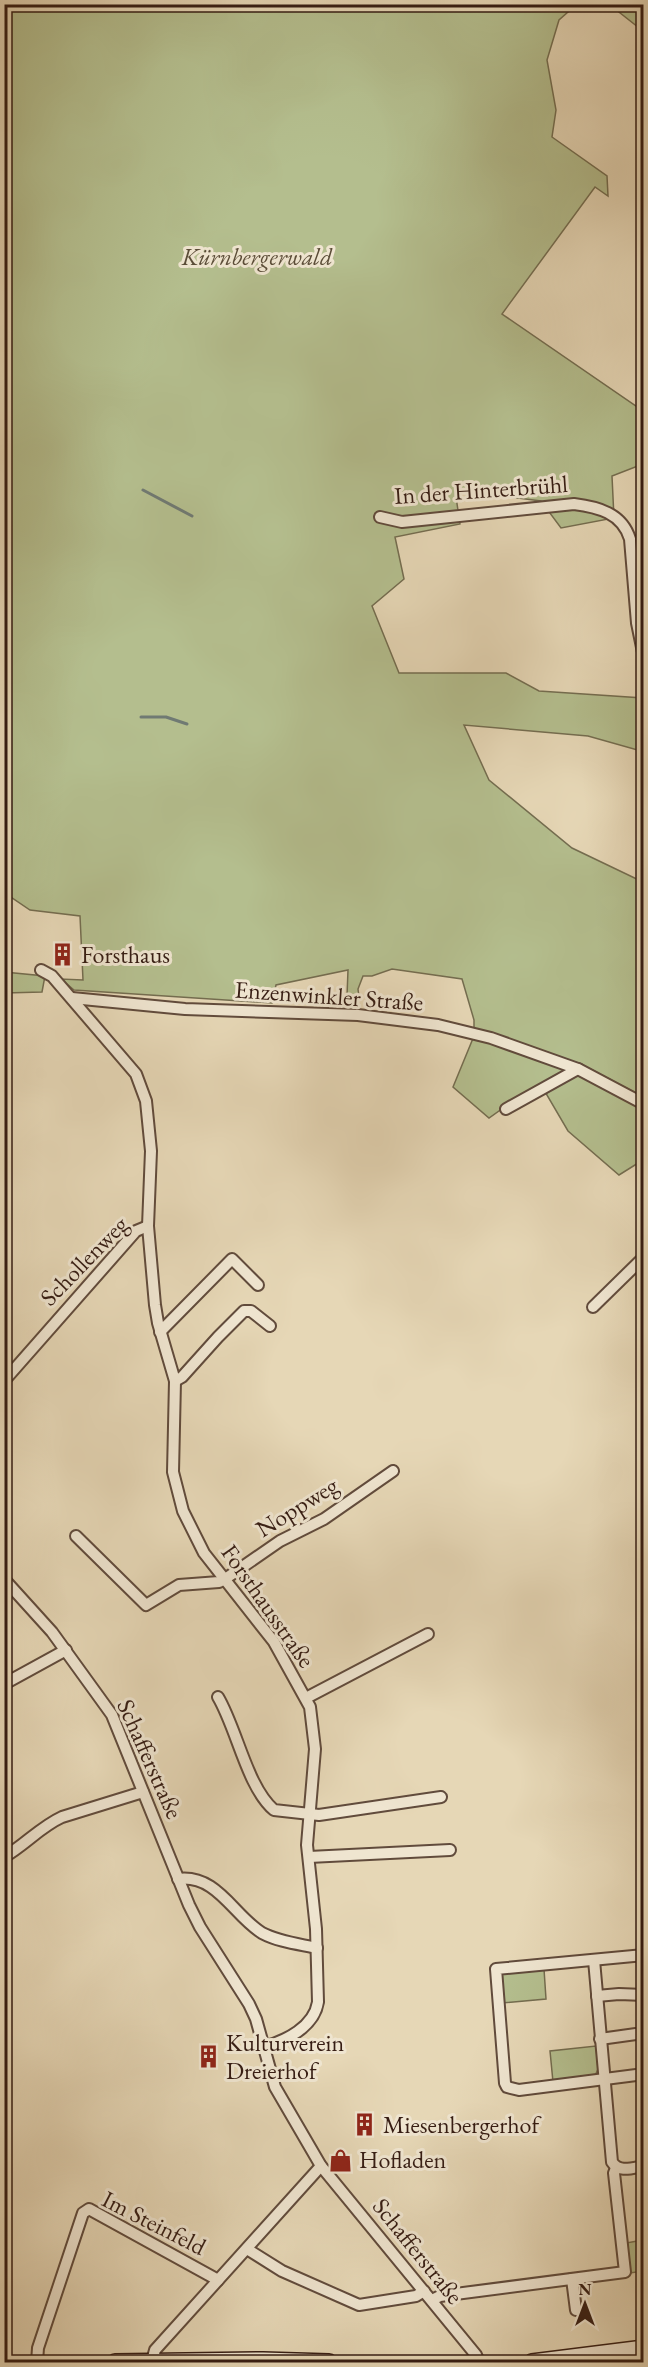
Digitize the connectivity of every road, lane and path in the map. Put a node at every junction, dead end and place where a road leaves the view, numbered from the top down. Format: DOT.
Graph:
graph roads {
  1 [pos="380,517"];
  2 [pos="644,657"];
  3 [pos="41,970"];
  4 [pos="72,998"];
  5 [pos="578,1069"];
  6 [pos="644,1104"];
  7 [pos="507,1109"];
  8 [pos="148,1226"];
  9 [pos="644,1257"];
  10 [pos="258,1285"];
  11 [pos="593,1307"];
  12 [pos="270,1326"];
  13 [pos="160,1332"];
  14 [pos="4,1381"];
  15 [pos="175,1381"];
  16 [pos="393,1471"];
  17 [pos="76,1536"];
  18 [pos="4,1579"];
  19 [pos="225,1579"];
  20 [pos="428,1634"];
  21 [pos="66,1650"];
  22 [pos="4,1684"];
  23 [pos="218,1696"];
  24 [pos="306,1698"];
  25 [pos="143,1792"];
  26 [pos="441,1797"];
  27 [pos="309,1815"];
  28 [pos="450,1850"];
  29 [pos="4,1857"];
  30 [pos="309,1857"];
  31 [pos="178,1879"];
  32 [pos="317,1948"];
  33 [pos="644,1955"];
  34 [pos="594,1960"];
  35 [pos="644,1995"];
  36 [pos="597,1996"];
  37 [pos="644,2035"];
  38 [pos="600,2039"];
  39 [pos="263,2047"];
  40 [pos="644,2074"];
  41 [pos="603,2079"];
  42 [pos="321,2166"];
  43 [pos="644,2166"];
  44 [pos="616,2168"];
  45 [pos="247,2249"];
  46 [pos="572,2279"];
  47 [pos="218,2280"];
  48 [pos="424,2291"];
  49 [pos="432,2300"];
  50 [pos="576,2310"];
  51 [pos="643,2352"];
  52 [pos="152,2361"];
  53 [pos="290,2361"];
  54 [pos="37,2362"];
  55 [pos="115,2362"];
  56 [pos="127,2362"];
  57 [pos="329,2362"];
  58 [pos="479,2362"];
  59 [pos="532,2362"];
  1 -- 2 [label="street, In der Hinterbrühl"];
  3 -- 4 [label="street, Forsthausstraße"];
  4 -- 5 [label="street, Enzenwinkler Straße"];
  4 -- 8 [label="street, Forsthausstraße"];
  5 -- 6 [label="street, Enzenwinkler Straße"];
  5 -- 7 [label="street"];
  8 -- 13 [label="street, Forsthausstraße"];
  8 -- 14 [label="street, Schollenweg"];
  9 -- 11 [label="street"];
  10 -- 13 [label="street"];
  12 -- 15 [label="street"];
  13 -- 15 [label="street, Forsthausstraße"];
  15 -- 19 [label="street, Forsthausstraße"];
  16 -- 19 [label="street, Noppweg"];
  17 -- 19 [label="street"];
  18 -- 21 [label="street, Schafferstraße"];
  19 -- 24 [label="street, Forsthausstraße"];
  20 -- 24 [label="street"];
  21 -- 22 [label="street"];
  21 -- 25 [label="street, Schafferstraße"];
  23 -- 27 [label="street"];
  24 -- 27 [label="street, Forsthausstraße"];
  25 -- 29 [label="street"];
  25 -- 31 [label="street, Schafferstraße"];
  26 -- 27 [label="street"];
  27 -- 30 [label="street, Forsthausstraße"];
  28 -- 30 [label="street"];
  30 -- 32 [label="street, Forsthausstraße"];
  31 -- 32 [label="street"];
  31 -- 39 [label="street, Schafferstraße"];
  32 -- 39 [label="street, Forsthausstraße"];
  33 -- 34 [label="street"];
  34 -- 36 [label="street"];
  34 -- 41 [label="street"];
  35 -- 36 [label="street"];
  36 -- 38 [label="street"];
  37 -- 38 [label="street"];
  38 -- 41 [label="street"];
  39 -- 42 [label="street, Schafferstraße"];
  40 -- 41 [label="street"];
  41 -- 44 [label="street"];
  42 -- 45 [label="street"];
  42 -- 48 [label="street, Schafferstraße"];
  43 -- 44 [label="street"];
  44 -- 46 [label="street"];
  45 -- 47 [label="street"];
  45 -- 48 [label="street"];
  46 -- 49 [label="street"];
  46 -- 50 [label="street"];
  47 -- 52 [label="street"];
  47 -- 54 [label="street, Im Steinfeld"];
  48 -- 49 [label="street, Schafferstraße"];
  49 -- 58 [label="street, Schafferstraße"];
  51 -- 59 [label="street"];
  52 -- 53 [label="street"];
  52 -- 56 [label="street"];
  53 -- 57 [label="street"];
  55 -- 56 [label="street"];
}
